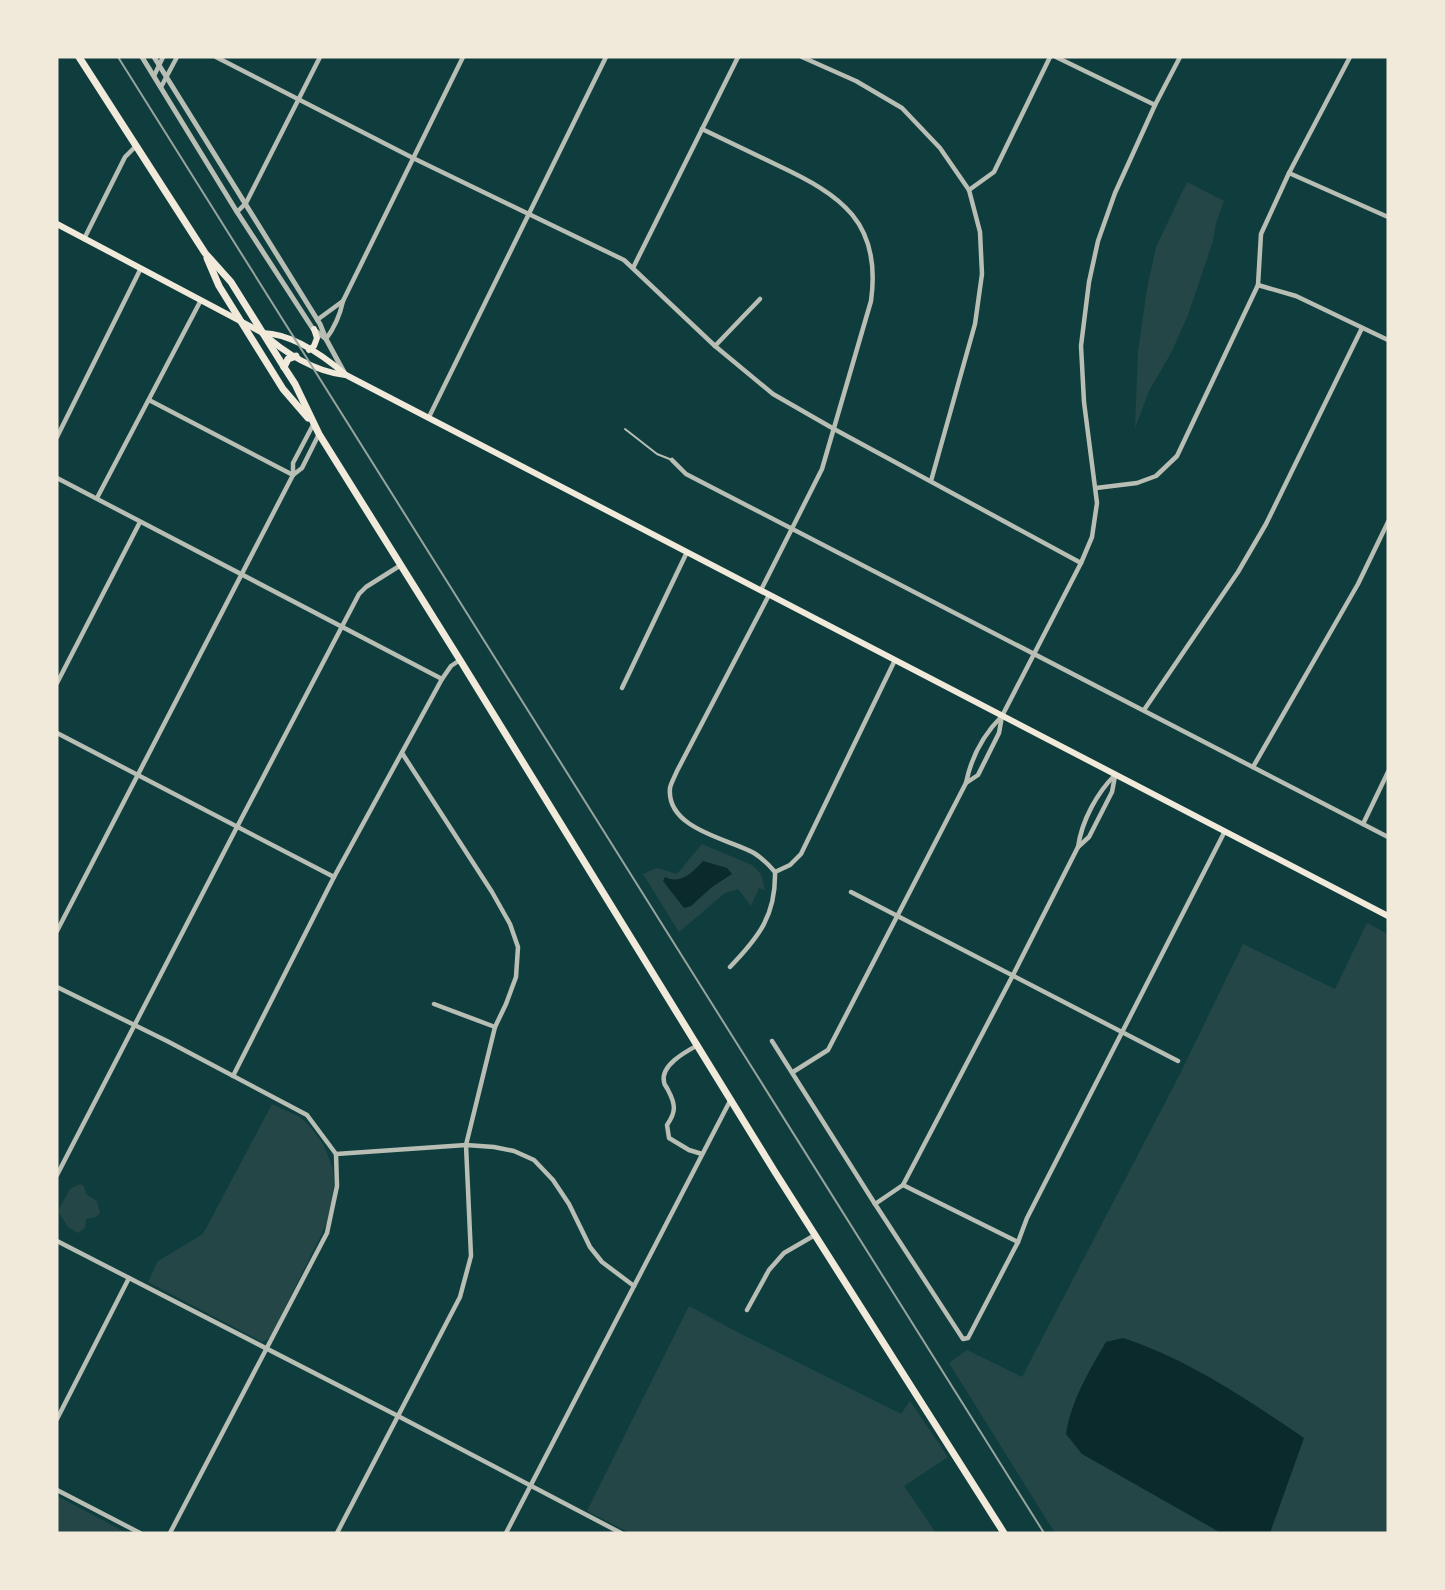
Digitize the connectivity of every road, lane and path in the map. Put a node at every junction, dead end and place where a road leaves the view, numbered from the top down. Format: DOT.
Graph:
graph roads {
  1 [pos="79,57"];
  2 [pos="142,57"];
  3 [pos="154,57"];
  4 [pos="164,57"];
  5 [pos="177,57"];
  6 [pos="216,57"];
  7 [pos="320,57"];
  8 [pos="463,57"];
  9 [pos="606,57"];
  10 [pos="729,57"];
  11 [pos="802,57"];
  12 [pos="1050,57"];
  13 [pos="1056,57"];
  14 [pos="1180,57"];
  15 [pos="1350,57"];
  16 [pos="736,58"];
  17 [pos="159,65"];
  18 [pos="154,76"];
  19 [pos="166,77"];
  20 [pos="161,87"];
  21 [pos="299,100"];
  22 [pos="1155,105"];
  23 [pos="702,129"];
  24 [pos="136,146"];
  25 [pos="412,158"];
  26 [pos="1289,173"];
  27 [pos="969,190"];
  28 [pos="246,203"];
  29 [pos="237,212"];
  30 [pos="529,214"];
  31 [pos="1388,217"];
  32 [pos="57,224"];
  33 [pos="84,238"];
  34 [pos="205,253"];
  35 [pos="141,268"];
  36 [pos="633,268"];
  37 [pos="1258,285"];
  38 [pos="760,298"];
  39 [pos="201,300"];
  40 [pos="343,301"];
  41 [pos="317,320"];
  42 [pos="241,321"];
  43 [pos="1362,328"];
  44 [pos="314,329"];
  45 [pos="263,333"];
  46 [pos="326,339"];
  47 [pos="1388,340"];
  48 [pos="715,346"];
  49 [pos="309,350"];
  50 [pos="296,356"];
  51 [pos="284,367"];
  52 [pos="346,375"];
  53 [pos="148,400"];
  54 [pos="429,417"];
  55 [pos="313,425"];
  56 [pos="625,429"];
  57 [pos="834,429"];
  58 [pos="319,434"];
  59 [pos="57,437"];
  60 [pos="672,460"];
  61 [pos="293,475"];
  62 [pos="57,478"];
  63 [pos="931,481"];
  64 [pos="1096,488"];
  65 [pos="97,498"];
  66 [pos="140,522"];
  67 [pos="1388,522"];
  68 [pos="792,529"];
  69 [pos="687,552"];
  70 [pos="1081,563"];
  71 [pos="401,565"];
  72 [pos="241,574"];
  73 [pos="761,590"];
  74 [pos="769,595"];
  75 [pos="342,627"];
  76 [pos="1034,653"];
  77 [pos="460,660"];
  78 [pos="895,660"];
  79 [pos="442,679"];
  80 [pos="57,683"];
  81 [pos="622,688"];
  82 [pos="1143,710"];
  83 [pos="1002,716"];
  84 [pos="57,733"];
  85 [pos="402,753"];
  86 [pos="1253,767"];
  87 [pos="1388,772"];
  88 [pos="138,775"];
  89 [pos="1115,775"];
  90 [pos="966,783"];
  91 [pos="1363,824"];
  92 [pos="237,826"];
  93 [pos="1225,831"];
  94 [pos="1388,837"];
  95 [pos="1078,847"];
  96 [pos="775,872"];
  97 [pos="334,877"];
  98 [pos="850,892"];
  99 [pos="898,915"];
  100 [pos="1388,916"];
  101 [pos="57,931"];
  102 [pos="730,967"];
  103 [pos="1014,975"];
  104 [pos="57,987"];
  105 [pos="434,1004"];
  106 [pos="135,1026"];
  107 [pos="495,1027"];
  108 [pos="1122,1032"];
  109 [pos="772,1041"];
  110 [pos="698,1045"];
  111 [pos="1178,1061"];
  112 [pos="793,1072"];
  113 [pos="233,1076"];
  114 [pos="731,1099"];
  115 [pos="466,1145"];
  116 [pos="336,1154"];
  117 [pos="702,1154"];
  118 [pos="57,1175"];
  119 [pos="903,1185"];
  120 [pos="874,1204"];
  121 [pos="815,1235"];
  122 [pos="57,1241"];
  123 [pos="1018,1242"];
  124 [pos="129,1278"];
  125 [pos="634,1286"];
  126 [pos="747,1310"];
  127 [pos="266,1348"];
  128 [pos="398,1416"];
  129 [pos="57,1419"];
  130 [pos="530,1485"];
  131 [pos="57,1490"];
  132 [pos="140,1533"];
  133 [pos="170,1533"];
  134 [pos="337,1533"];
  135 [pos="506,1533"];
  136 [pos="621,1533"];
  137 [pos="1004,1533"];
  1 -- 24 [label="main road"];
  2 -- 18 [label="street"];
  3 -- 17 [label="street"];
  4 -- 17 [label="street"];
  5 -- 19 [label="street"];
  6 -- 21 [label="street"];
  7 -- 21 [label="street"];
  8 -- 25 [label="street"];
  9 -- 30 [label="street"];
  10 -- 16 [label="street"];
  11 -- 27 [label="street"];
  12 -- 27 [label="street"];
  13 -- 22 [label="street"];
  14 -- 22 [label="street"];
  15 -- 26 [label="street"];
  16 -- 23 [label="street"];
  17 -- 18 [label="street"];
  17 -- 19 [label="street"];
  18 -- 20 [label="street"];
  19 -- 20 [label="street"];
  19 -- 28 [label="street"];
  20 -- 29 [label="street"];
  21 -- 25 [label="street"];
  21 -- 28 [label="street"];
  22 -- 64 [label="street"];
  23 -- 36 [label="street"];
  23 -- 57 [label="street"];
  24 -- 33 [label="street"];
  24 -- 34 [label="main road"];
  25 -- 30 [label="street"];
  25 -- 40 [label="street"];
  26 -- 31 [label="street"];
  26 -- 37 [label="street"];
  27 -- 63 [label="street"];
  28 -- 29 [label="street"];
  28 -- 41 [label="street"];
  29 -- 44 [label="street"];
  30 -- 36 [label="street"];
  30 -- 54 [label="street"];
  32 -- 33 [label="main road"];
  33 -- 35 [label="main road"];
  34 -- 42 [label="main road"];
  34 -- 45 [label="main road"];
  35 -- 39 [label="main road"];
  35 -- 59 [label="street"];
  36 -- 48 [label="street"];
  37 -- 43 [label="street"];
  37 -- 64 [label="street"];
  38 -- 48 [label="street"];
  39 -- 42 [label="main road"];
  39 -- 53 [label="street"];
  40 -- 41 [label="street"];
  40 -- 46 [label="street"];
  41 -- 46 [label="street"];
  42 -- 45 [label="main road"];
  42 -- 55 [label="main road"];
  43 -- 47 [label="street"];
  43 -- 82 [label="street"];
  44 -- 46 [label="street"];
  44 -- 49 [label="main road"];
  45 -- 49 [label="main road"];
  45 -- 50 [label="main road"];
  45 -- 51 [label="main road"];
  46 -- 52 [label="street"];
  48 -- 57 [label="street"];
  49 -- 52 [label="main road"];
  50 -- 51 [label="main road"];
  50 -- 52 [label="main road"];
  51 -- 55 [label="main road"];
  52 -- 54 [label="main road"];
  53 -- 61 [label="street"];
  53 -- 65 [label="street"];
  54 -- 69 [label="main road"];
  55 -- 58 [label="main road"];
  55 -- 61 [label="street"];
  56 -- 60 [label="lane"];
  57 -- 63 [label="street"];
  57 -- 68 [label="street"];
  58 -- 61 [label="street"];
  58 -- 71 [label="main road"];
  60 -- 68 [label="street"];
  61 -- 72 [label="street"];
  62 -- 65 [label="street"];
  63 -- 70 [label="street"];
  64 -- 70 [label="street"];
  65 -- 66 [label="street"];
  66 -- 72 [label="street"];
  66 -- 80 [label="street"];
  67 -- 86 [label="street"];
  68 -- 73 [label="street"];
  68 -- 76 [label="street"];
  69 -- 73 [label="main road"];
  69 -- 81 [label="street"];
  70 -- 76 [label="street"];
  71 -- 75 [label="street"];
  71 -- 77 [label="main road"];
  72 -- 75 [label="street"];
  72 -- 88 [label="street"];
  73 -- 74 [label="main road"];
  74 -- 78 [label="main road"];
  74 -- 96 [label="street"];
  75 -- 79 [label="street"];
  75 -- 92 [label="street"];
  76 -- 82 [label="street"];
  76 -- 83 [label="street"];
  77 -- 79 [label="street"];
  77 -- 110 [label="main road"];
  78 -- 83 [label="main road"];
  78 -- 96 [label="street"];
  79 -- 85 [label="street"];
  82 -- 86 [label="street"];
  83 -- 89 [label="main road"];
  83 -- 90 [label="street"];
  83 -- 90 [label="street"];
  84 -- 88 [label="street"];
  85 -- 97 [label="street"];
  85 -- 107 [label="street"];
  86 -- 91 [label="street"];
  87 -- 91 [label="street"];
  88 -- 92 [label="street"];
  88 -- 101 [label="street"];
  89 -- 93 [label="main road"];
  89 -- 95 [label="street"];
  89 -- 95 [label="street"];
  90 -- 99 [label="street"];
  91 -- 94 [label="street"];
  92 -- 97 [label="street"];
  92 -- 106 [label="street"];
  93 -- 100 [label="main road"];
  93 -- 108 [label="street"];
  95 -- 103 [label="street"];
  96 -- 102 [label="street"];
  97 -- 113 [label="street"];
  98 -- 99 [label="street"];
  99 -- 103 [label="street"];
  99 -- 112 [label="street"];
  103 -- 108 [label="street"];
  103 -- 119 [label="street"];
  104 -- 106 [label="street"];
  105 -- 107 [label="street"];
  106 -- 113 [label="street"];
  106 -- 118 [label="street"];
  107 -- 115 [label="street"];
  108 -- 111 [label="street"];
  108 -- 123 [label="street"];
  109 -- 112 [label="street"];
  110 -- 114 [label="main road"];
  110 -- 117 [label="street"];
  112 -- 120 [label="street"];
  113 -- 116 [label="street"];
  114 -- 117 [label="street"];
  114 -- 121 [label="main road"];
  115 -- 116 [label="street"];
  115 -- 125 [label="street"];
  115 -- 128 [label="street"];
  116 -- 127 [label="street"];
  117 -- 125 [label="street"];
  119 -- 120 [label="street"];
  119 -- 123 [label="street"];
  120 -- 123 [label="street"];
  121 -- 126 [label="street"];
  121 -- 137 [label="main road"];
  122 -- 124 [label="street"];
  124 -- 127 [label="street"];
  124 -- 129 [label="street"];
  125 -- 130 [label="street"];
  127 -- 128 [label="street"];
  127 -- 133 [label="street"];
  128 -- 130 [label="street"];
  128 -- 134 [label="street"];
  130 -- 135 [label="street"];
  130 -- 136 [label="street"];
  131 -- 132 [label="street"];
}
